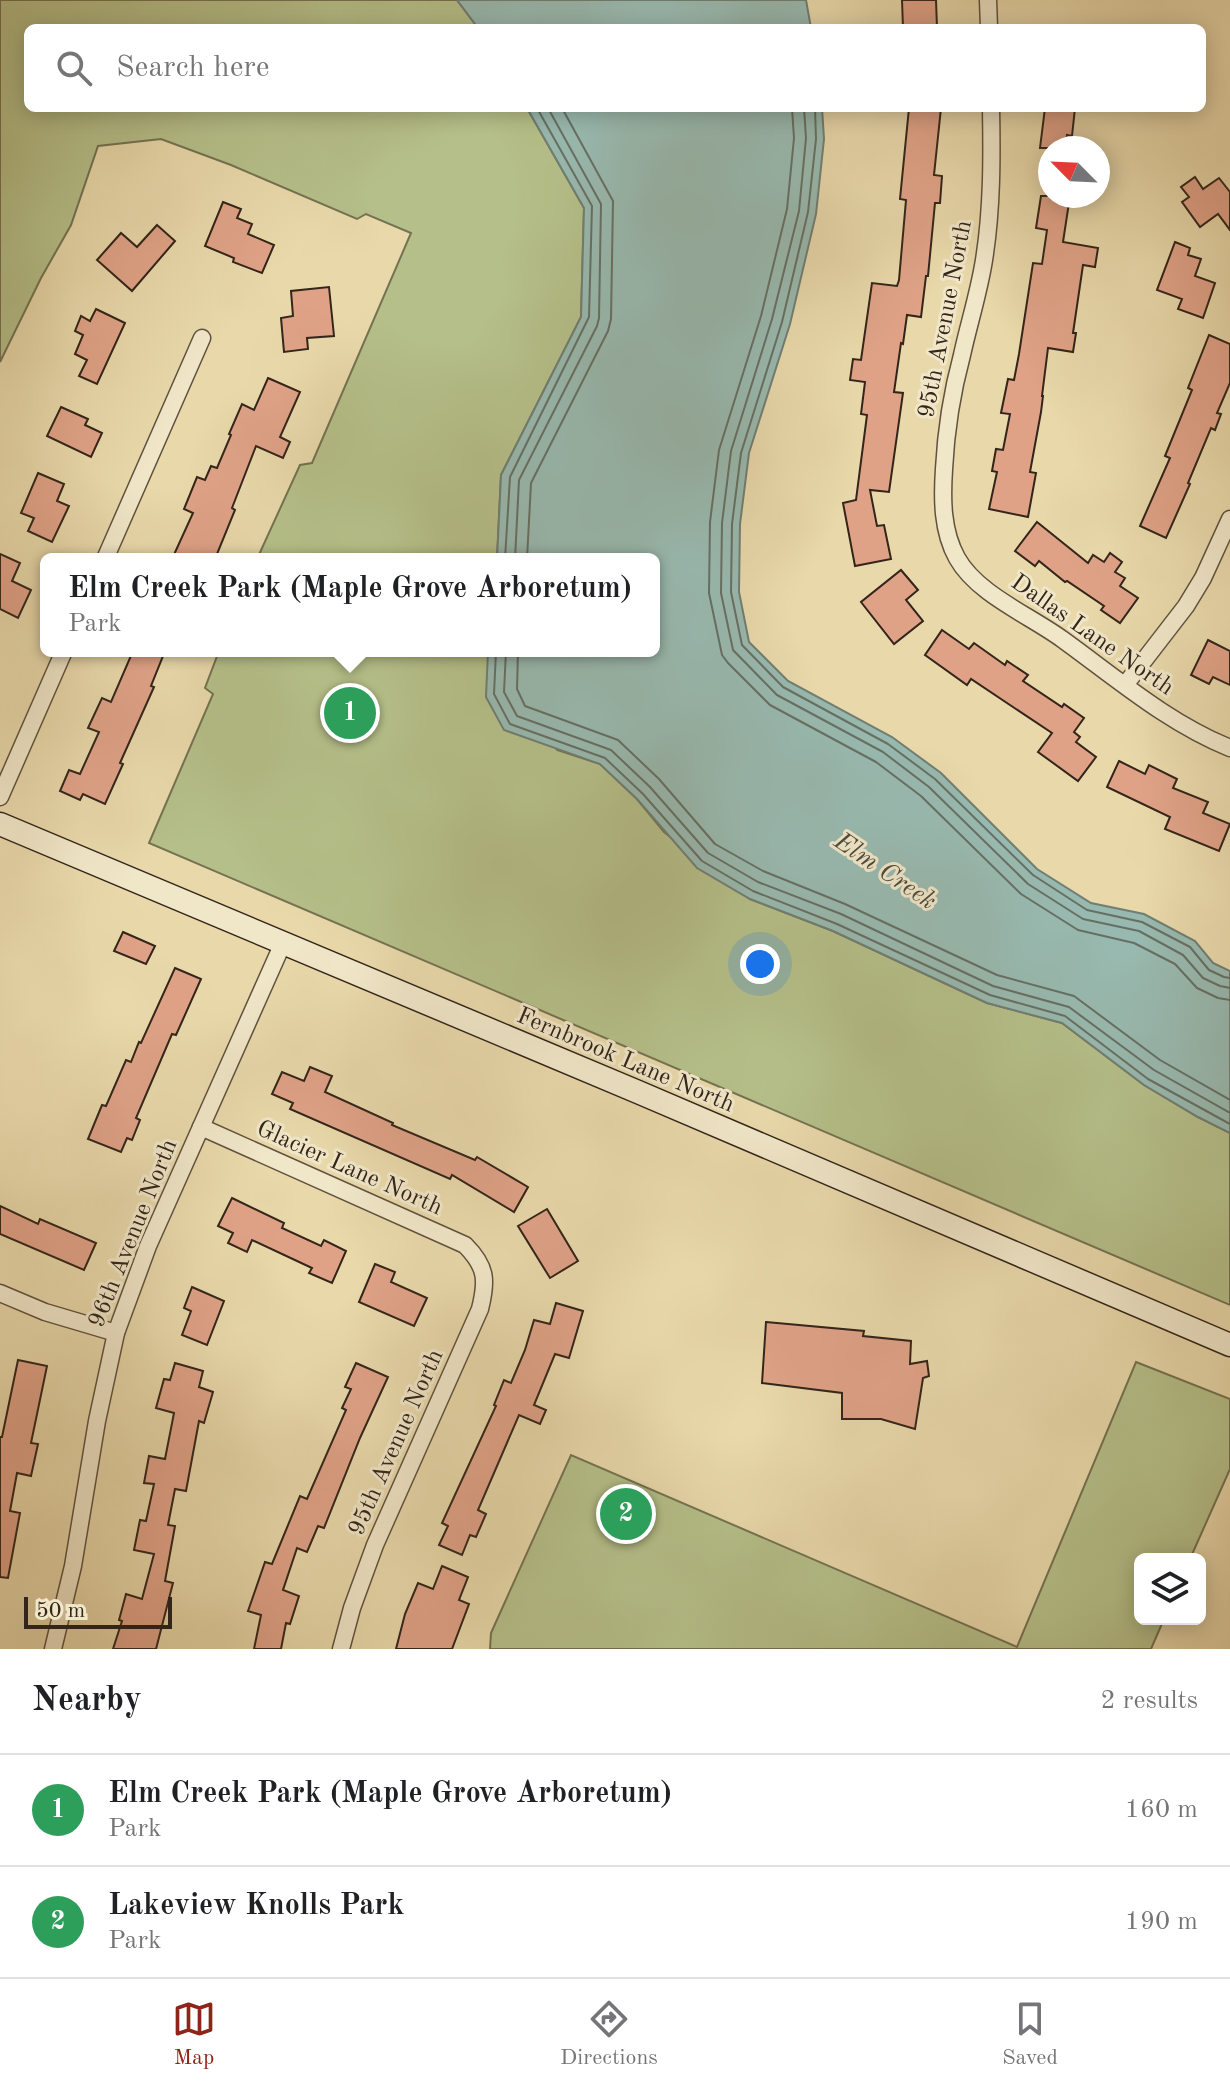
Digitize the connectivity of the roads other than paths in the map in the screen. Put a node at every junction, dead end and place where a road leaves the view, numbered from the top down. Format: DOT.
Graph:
graph roads {
  1 [pos="988,0"];
  2 [pos="989,24"];
  3 [pos="991,112"];
  4 [pos="202,338"];
  5 [pos="1230,519"];
  6 [pos="948,538"];
  7 [pos="108,553"];
  8 [pos="61,657"];
  9 [pos="1125,685"];
  10 [pos="1230,748"];
  11 [pos="0,797"];
  12 [pos="0,824"];
  13 [pos="283,943"];
  14 [pos="201,1127"];
  15 [pos="476,1256"];
  16 [pos="0,1293"];
  17 [pos="116,1333"];
  18 [pos="1230,1345"];
  19 [pos="53,1649"];
  20 [pos="341,1649"];
  1 -- 2 [label="street"];
  3 -- 6 [label="street, 95th Avenue North"];
  4 -- 7 [label="street"];
  5 -- 9 [label="street"];
  6 -- 9 [label="street, Dallas Lane North"];
  8 -- 11 [label="street"];
  9 -- 10 [label="street, Dallas Lane North"];
  12 -- 13 [label="street, Fernbrook Lane North"];
  13 -- 14 [label="street, 96th Avenue North"];
  13 -- 18 [label="street, Fernbrook Lane North"];
  14 -- 15 [label="street, Glacier Lane North"];
  14 -- 17 [label="street, 96th Avenue North"];
  15 -- 20 [label="street, 95th Avenue North"];
  16 -- 17 [label="street"];
  17 -- 19 [label="street, 96th Avenue North"];
}
